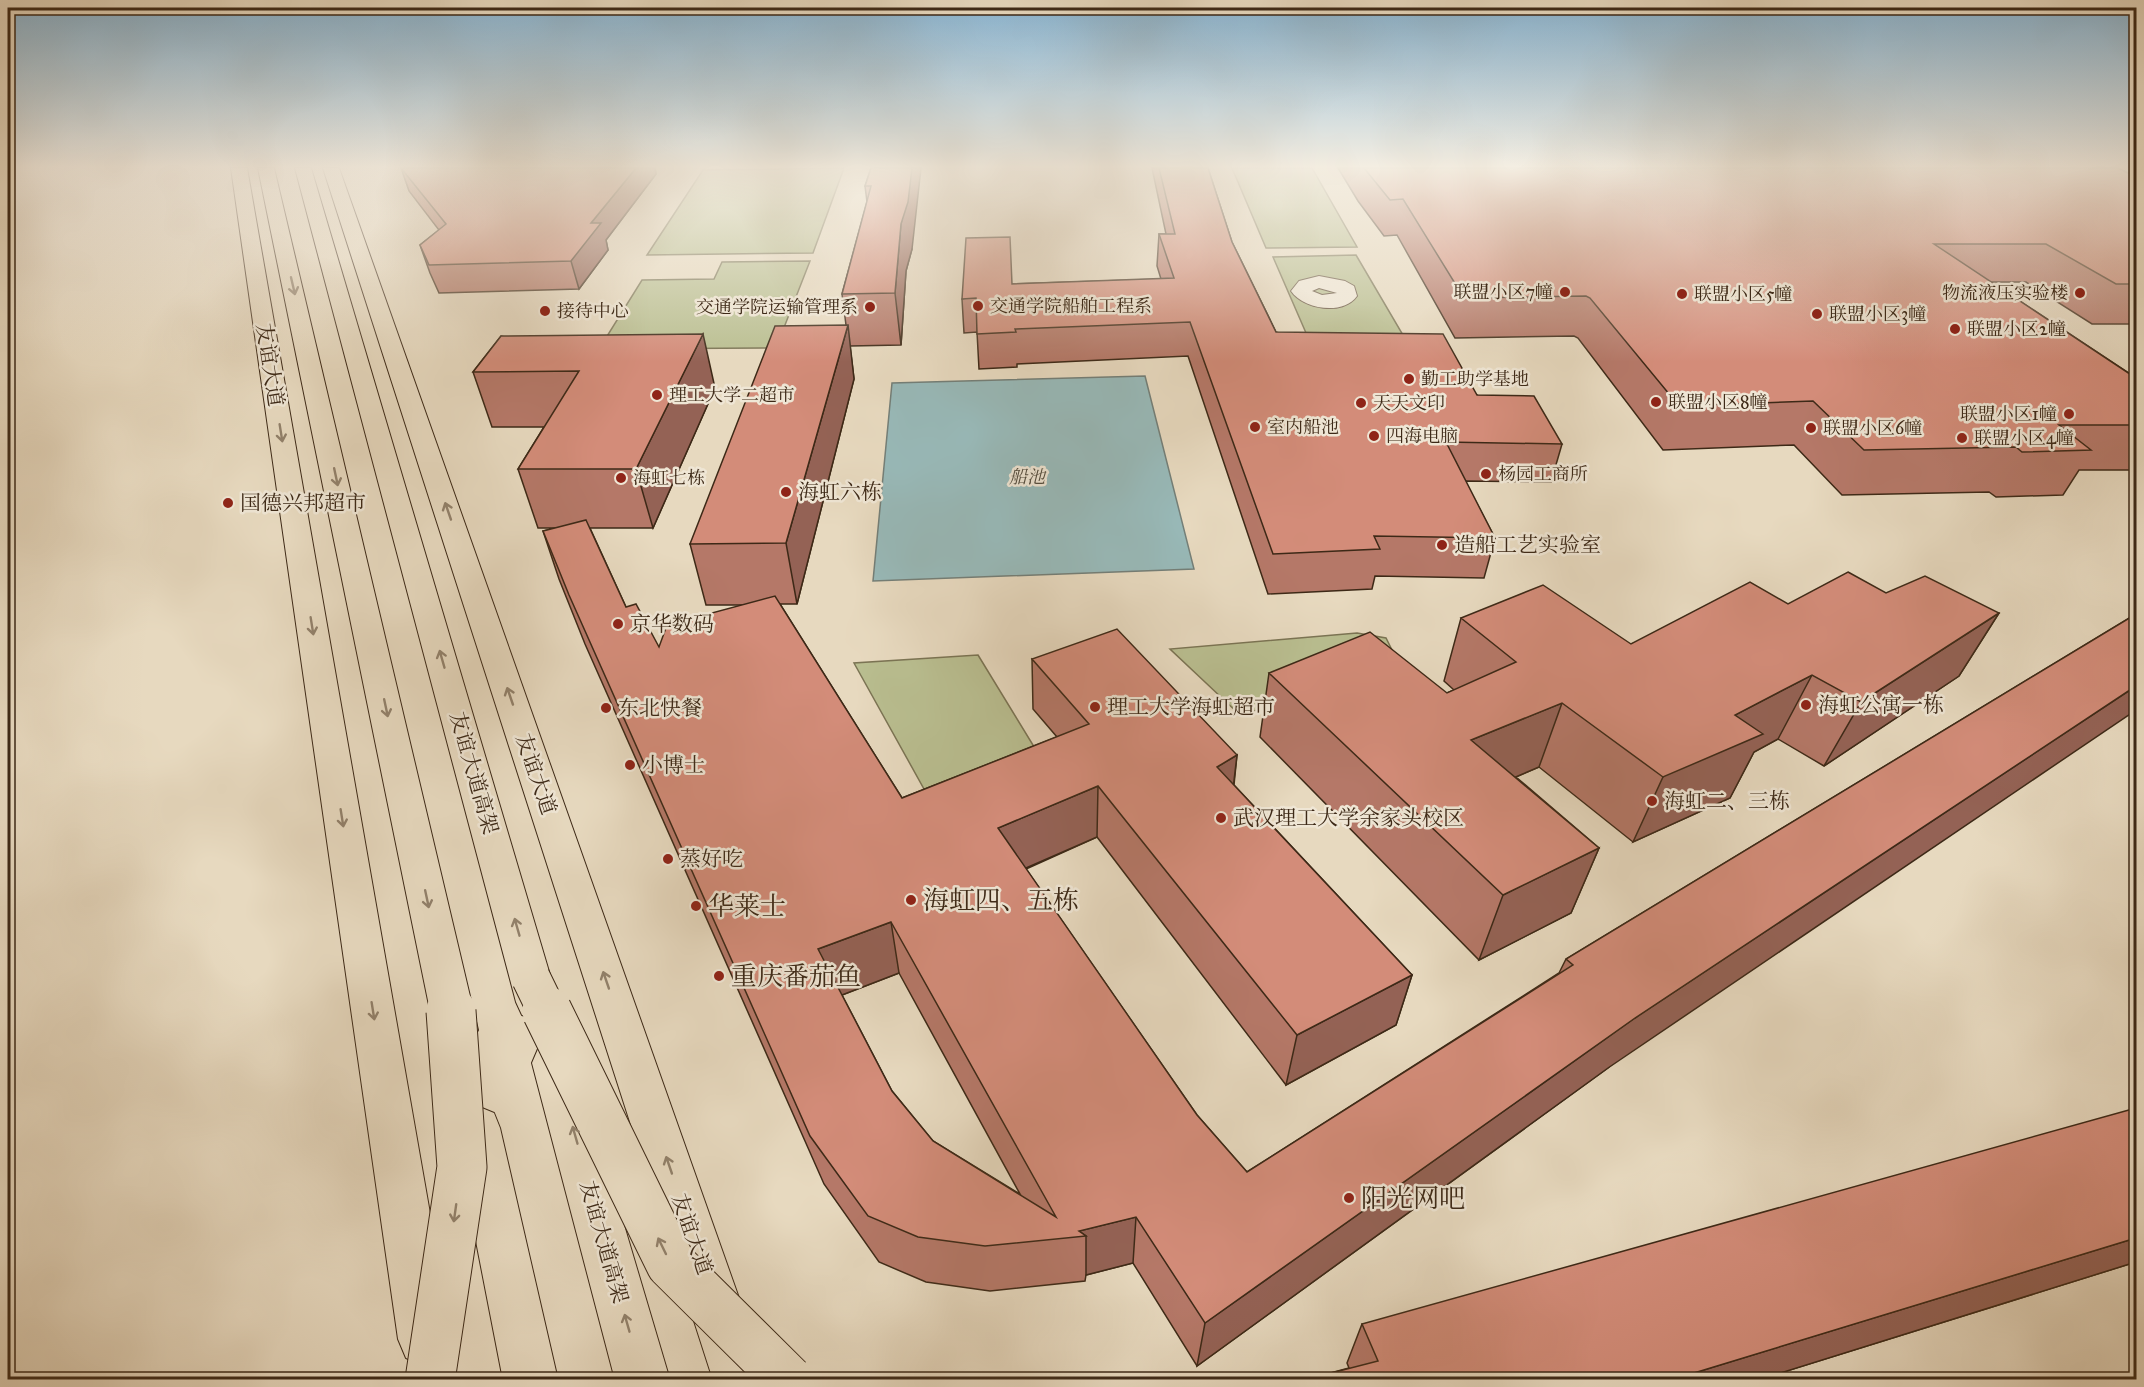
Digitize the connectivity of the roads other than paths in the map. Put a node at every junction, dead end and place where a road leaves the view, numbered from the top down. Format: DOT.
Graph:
graph roads {
  1 [pos="249,233"];
  2 [pos="281,233"];
  3 [pos="321,233"];
  4 [pos="353,233"];
  5 [pos="531,978"];
  6 [pos="451,1008"];
  7 [pos="431,1380"];
  8 [pos="531,1380"];
  9 [pos="643,1380"];
  10 [pos="741,1380"];
  11 [pos="788,1380"];
  1 -- 7 [label="main road, 友谊大道, one-way"];
  2 -- 6 [label="main road, one-way"];
  5 -- 3 [label="main road, 友谊大道高架, one-way"];
  10 -- 4 [label="main road, 友谊大道, one-way"];
  9 -- 5 [label="main road, 友谊大道高架, one-way, bridge"];
  11 -- 5 [label="main road, one-way, bridge"];
  6 -- 7 [label="main road, one-way, bridge"];
  6 -- 8 [label="main road, bridge"];
}
